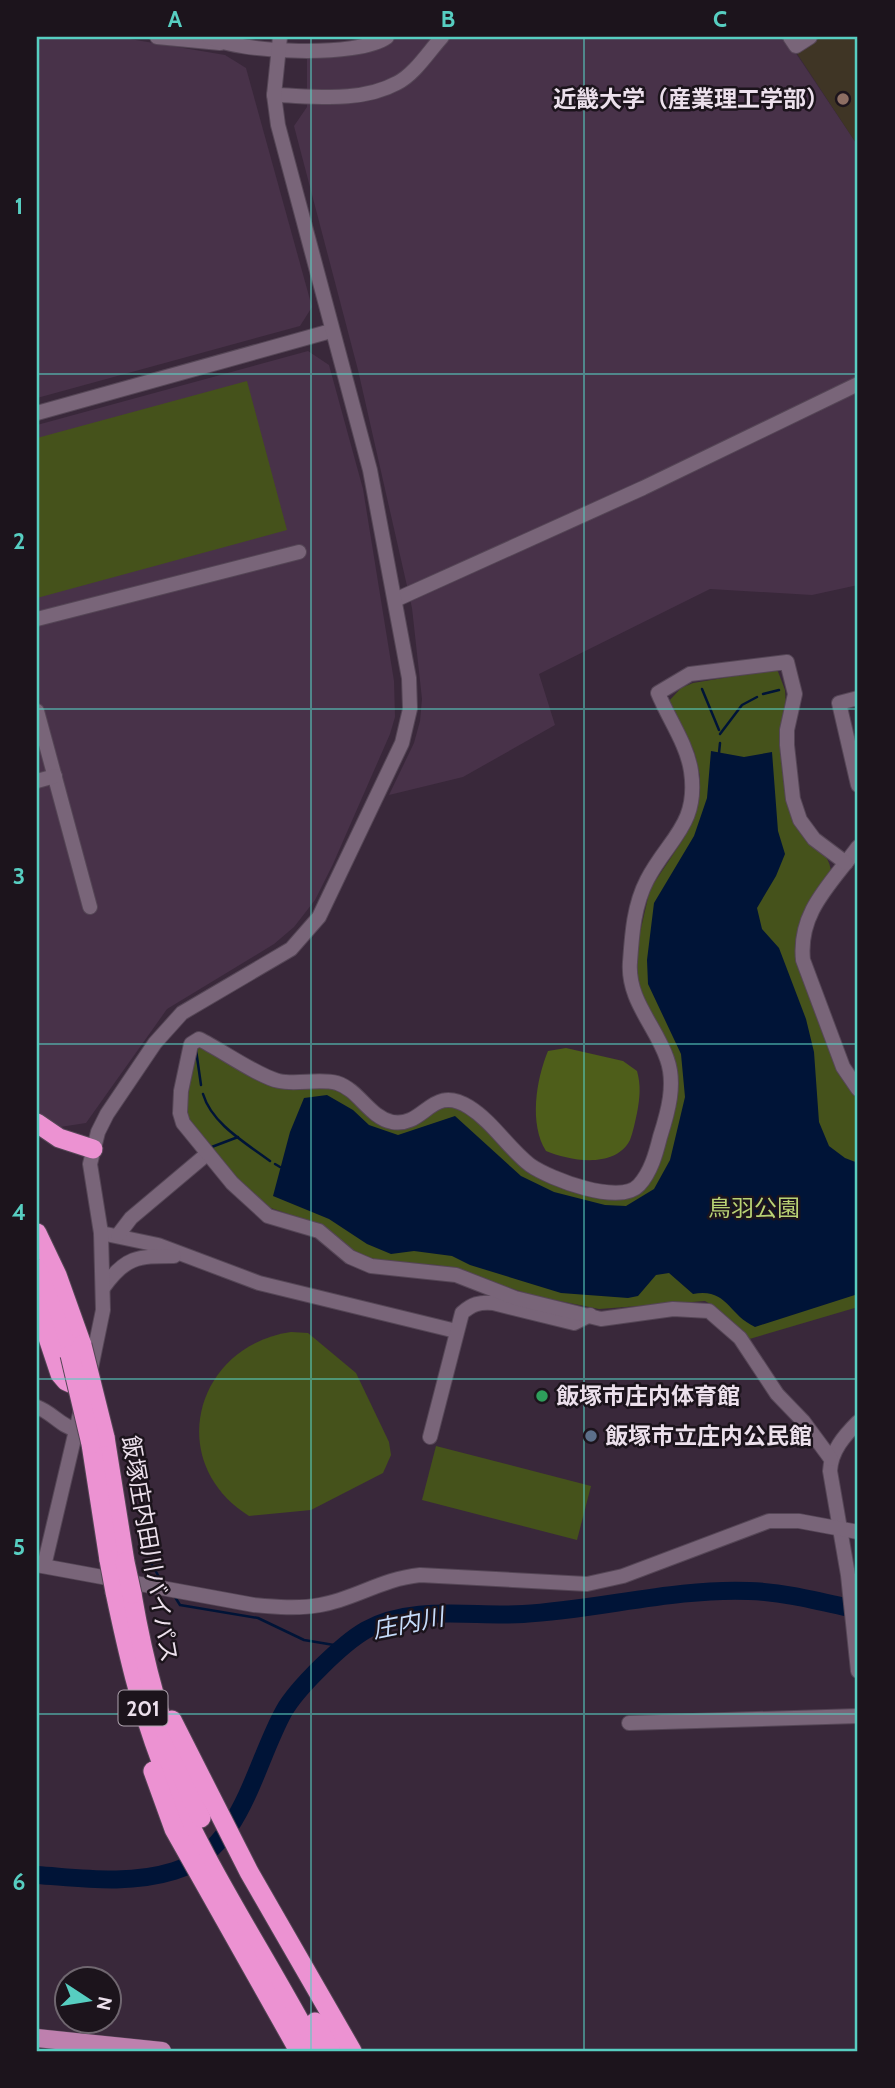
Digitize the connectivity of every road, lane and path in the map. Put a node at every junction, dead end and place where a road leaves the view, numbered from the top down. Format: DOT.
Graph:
graph roads {
  1 [pos="157,37"];
  2 [pos="387,37"];
  3 [pos="443,37"];
  4 [pos="789,37"];
  5 [pos="810,37"];
  6 [pos="215,40"];
  7 [pos="280,43"];
  8 [pos="274,95"];
  9 [pos="331,331"];
  10 [pos="858,384"];
  11 [pos="37,413"];
  12 [pos="299,552"];
  13 [pos="395,600"];
  14 [pos="37,619"];
  15 [pos="858,698"];
  16 [pos="37,711"];
  17 [pos="54,776"];
  18 [pos="37,781"];
  19 [pos="858,785"];
  20 [pos="858,847"];
  21 [pos="846,863"];
  22 [pos="90,907"];
  23 [pos="858,1089"];
  24 [pos="37,1123"];
  25 [pos="93,1149"];
  26 [pos="207,1154"];
  27 [pos="37,1233"];
  28 [pos="101,1233"];
  29 [pos="118,1236"];
  30 [pos="182,1256"];
  31 [pos="37,1269"];
  32 [pos="103,1288"];
  33 [pos="37,1305"];
  34 [pos="590,1315"];
  35 [pos="457,1331"];
  36 [pos="76,1350"];
  37 [pos="86,1390"];
  38 [pos="37,1407"];
  39 [pos="858,1422"];
  40 [pos="77,1430"];
  41 [pos="430,1437"];
  42 [pos="831,1459"];
  43 [pos="841,1529"];
  44 [pos="858,1532"];
  45 [pos="40,1565"];
  46 [pos="124,1599"];
  47 [pos="858,1671"];
  48 [pos="858,1716"];
  49 [pos="629,1723"];
  50 [pos="194,1816"];
  51 [pos="228,1883"];
  52 [pos="311,2028"];
  53 [pos="46,2043"];
  54 [pos="162,2051"];
  55 [pos="299,2051"];
  56 [pos="316,2051"];
  57 [pos="331,2051"];
  58 [pos="352,2051"];
  1 -- 6 [label="street"];
  2 -- 7 [label="street"];
  3 -- 8 [label="street"];
  4 -- 5 [label="street"];
  6 -- 7 [label="street"];
  7 -- 8 [label="street"];
  8 -- 9 [label="street"];
  9 -- 11 [label="street"];
  9 -- 13 [label="street"];
  10 -- 13 [label="street"];
  12 -- 14 [label="street"];
  13 -- 25 [label="street"];
  15 -- 19 [label="street"];
  16 -- 17 [label="street"];
  17 -- 18 [label="street"];
  17 -- 22 [label="street"];
  20 -- 21 [label="street"];
  21 -- 23 [label="street"];
  21 -- 26 [label="street"];
  24 -- 25 [label="highway"];
  25 -- 28 [label="street"];
  26 -- 29 [label="street"];
  26 -- 34 [label="street"];
  27 -- 36 [label="highway, 飯塚庄内田川バイパス / 201"];
  28 -- 29 [label="street"];
  28 -- 32 [label="street"];
  29 -- 30 [label="street"];
  30 -- 32 [label="street"];
  30 -- 35 [label="street"];
  31 -- 36 [label="highway, 飯塚庄内田川バイパス / 201"];
  32 -- 37 [label="street"];
  33 -- 37 [label="highway"];
  34 -- 35 [label="street"];
  34 -- 42 [label="street"];
  35 -- 41 [label="street"];
  36 -- 46 [label="highway, 飯塚庄内田川バイパス / 201, bridge"];
  37 -- 40 [label="street"];
  38 -- 40 [label="street"];
  39 -- 42 [label="street"];
  40 -- 45 [label="street"];
  42 -- 43 [label="street"];
  43 -- 44 [label="street"];
  43 -- 45 [label="street"];
  43 -- 47 [label="street"];
  46 -- 50 [label="highway"];
  46 -- 50 [label="highway, 飯塚庄内田川バイパス / 201"];
  48 -- 49 [label="street"];
  50 -- 51 [label="highway"];
  50 -- 51 [label="highway"];
  51 -- 52 [label="highway"];
  51 -- 55 [label="highway"];
  51 -- 58 [label="highway"];
  52 -- 56 [label="highway"];
  52 -- 57 [label="highway"];
  53 -- 54 [label="main road"];
}
